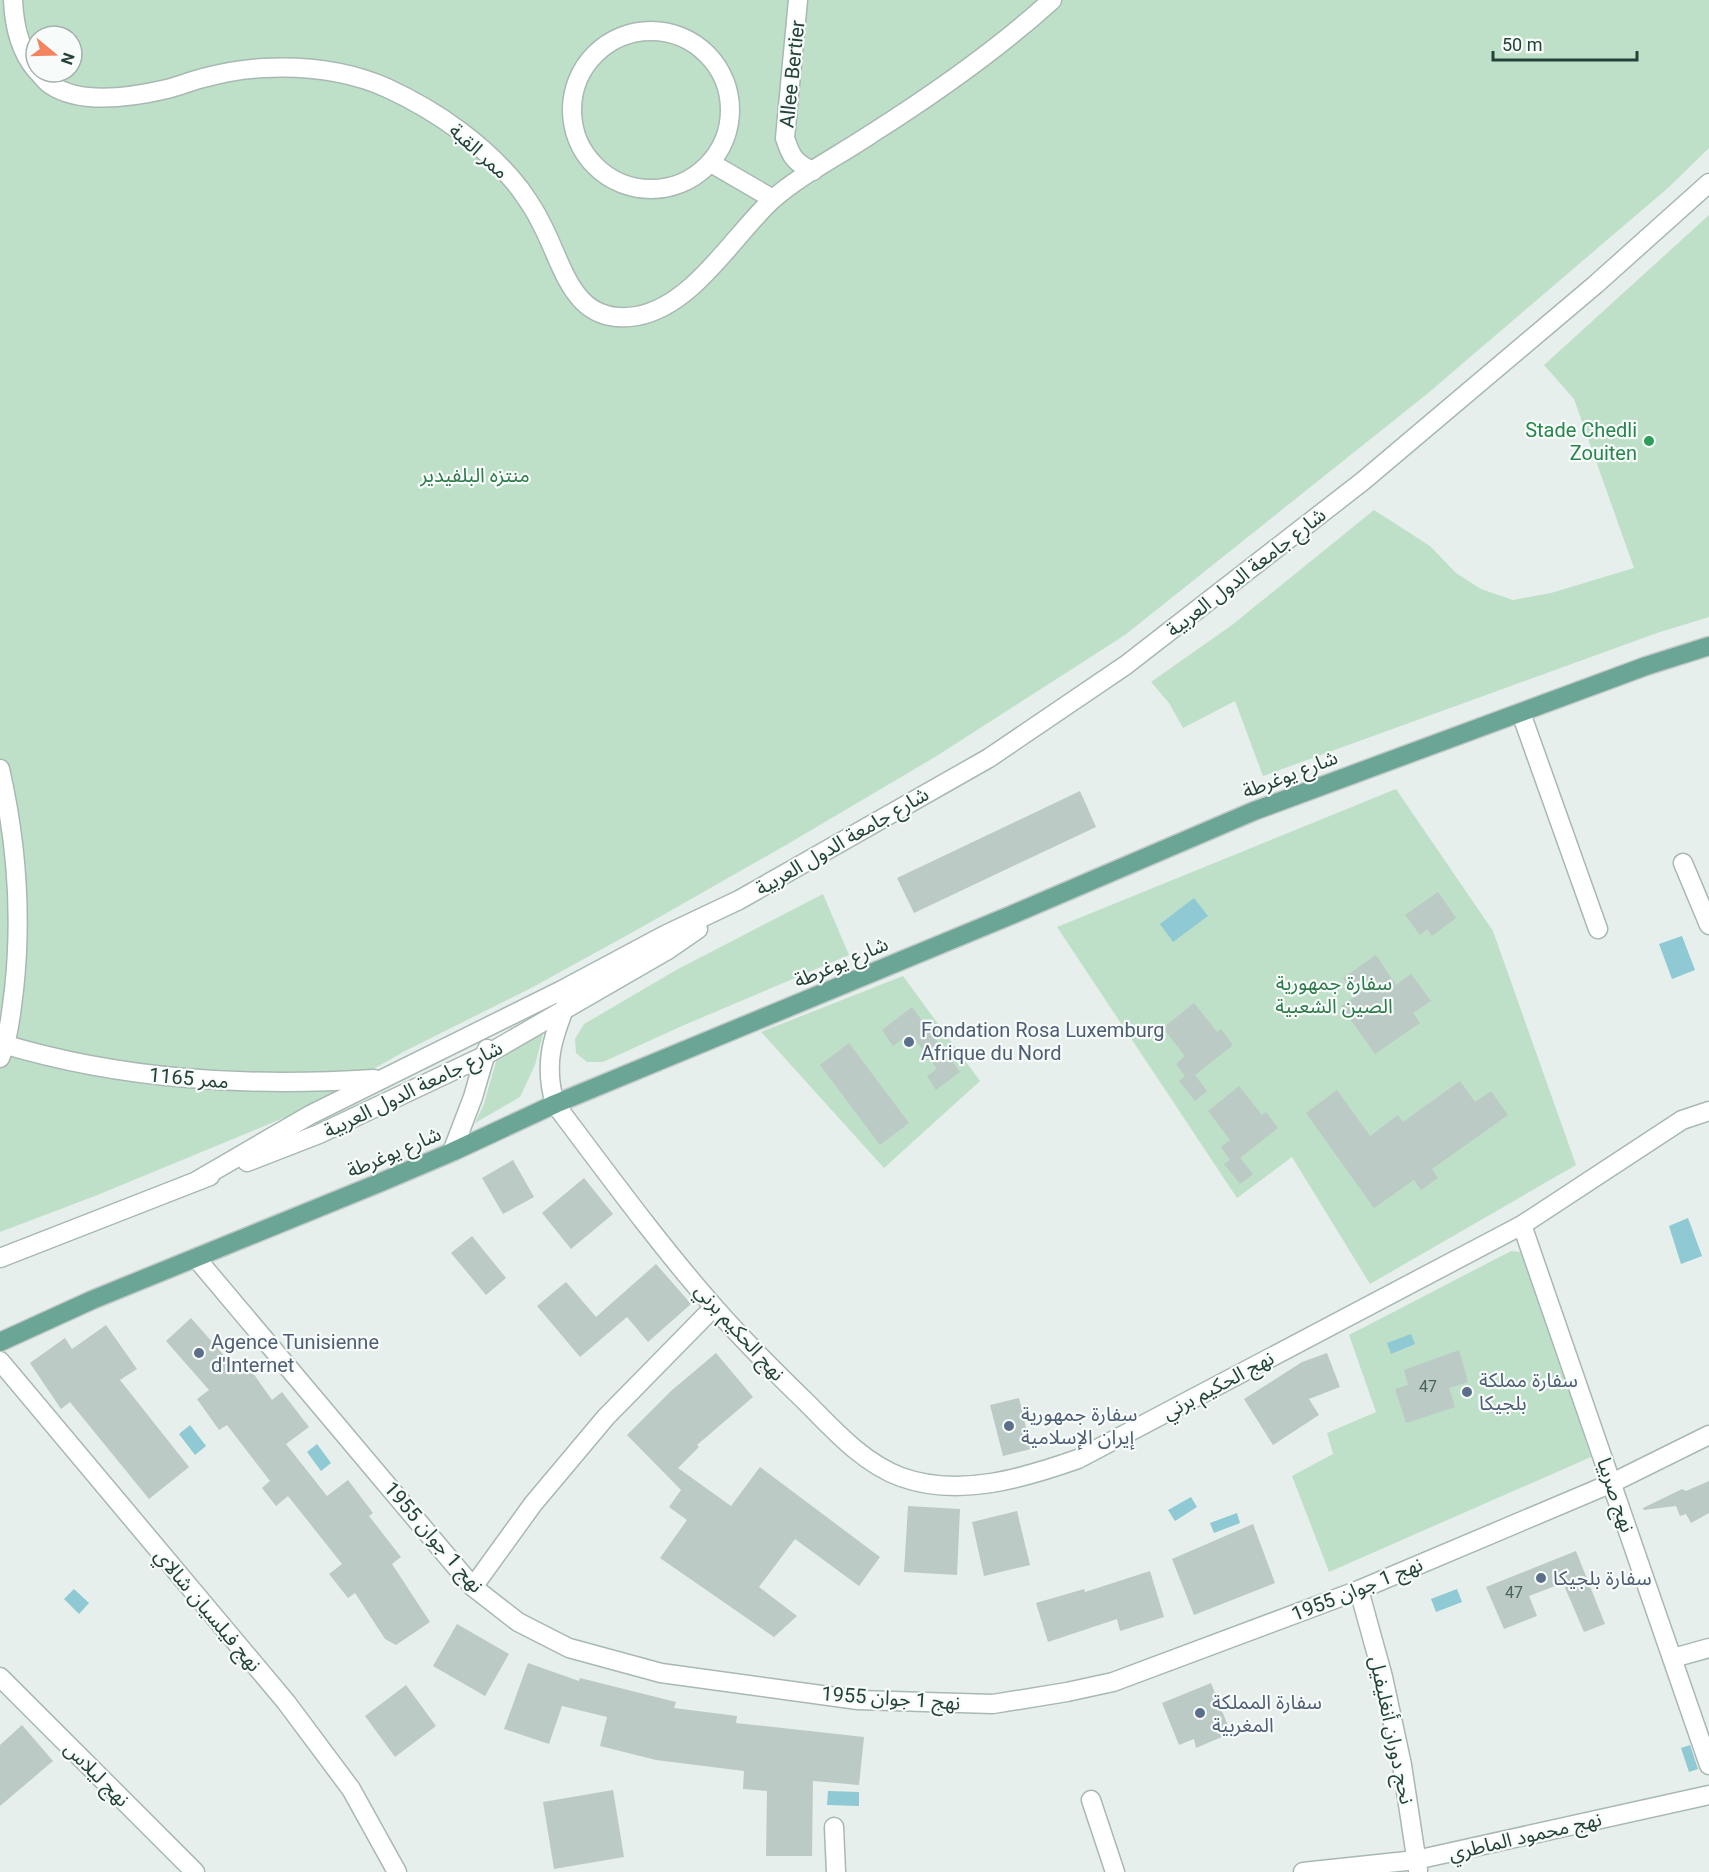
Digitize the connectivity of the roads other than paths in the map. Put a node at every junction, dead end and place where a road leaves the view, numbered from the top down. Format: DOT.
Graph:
graph roads {
  1 [pos="13,0"];
  2 [pos="798,0"];
  3 [pos="1052,0"];
  4 [pos="24,48"];
  5 [pos="49,84"];
  6 [pos="711,163"];
  7 [pos="813,171"];
  8 [pos="1709,183"];
  9 [pos="773,199"];
  10 [pos="1709,645"];
  11 [pos="1521,713"];
  12 [pos="0,770"];
  13 [pos="1683,863"];
  14 [pos="739,900"];
  15 [pos="1709,925"];
  16 [pos="1598,929"];
  17 [pos="574,984"];
  18 [pos="564,1011"];
  19 [pos="501,1020"];
  20 [pos="2,1048"];
  21 [pos="484,1056"];
  22 [pos="381,1079"];
  23 [pos="555,1104"];
  24 [pos="1709,1111"];
  25 [pos="452,1152"];
  26 [pos="198,1180"];
  27 [pos="1521,1225"];
  28 [pos="0,1258"];
  29 [pos="196,1258"];
  30 [pos="714,1307"];
  31 [pos="0,1342"];
  32 [pos="0,1361"];
  33 [pos="1709,1435"];
  34 [pos="1612,1482"];
  35 [pos="473,1587"];
  36 [pos="1359,1590"];
  37 [pos="1709,1648"];
  38 [pos="1673,1658"];
  39 [pos="0,1677"];
  40 [pos="1709,1765"];
  41 [pos="1709,1794"];
  42 [pos="1091,1800"];
  43 [pos="834,1827"];
  44 [pos="1418,1866"];
  45 [pos="393,1870"];
  46 [pos="195,1872"];
  47 [pos="836,1872"];
  48 [pos="1115,1872"];
  49 [pos="1303,1872"];
  1 -- 4 [label="street, ممر القبة"];
  2 -- 7 [label="street, Allee Bertier"];
  3 -- 7 [label="street, ممر القبة"];
  5 -- 9 [label="street, ممر القبة"];
  6 -- 6 [label="street"];
  6 -- 9 [label="street"];
  7 -- 9 [label="street, ممر القبة"];
  8 -- 14 [label="street, شارع جامعة الدول العربية"];
  10 -- 11 [label="main road, شارع يوغرطة"];
  11 -- 16 [label="street"];
  11 -- 23 [label="main road, شارع يوغرطة"];
  12 -- 20 [label="street"];
  13 -- 15 [label="street"];
  14 -- 17 [label="street, شارع جامعة الدول العربية"];
  14 -- 18 [label="street, شارع جامعة الدول العربية"];
  17 -- 18 [label="street"];
  17 -- 19 [label="street, شارع جامعة الدول العربية"];
  18 -- 21 [label="street, شارع جامعة الدول العربية"];
  18 -- 23 [label="street"];
  19 -- 21 [label="street"];
  19 -- 22 [label="street, شارع جامعة الدول العربية"];
  20 -- 22 [label="street, ممر 1165"];
  21 -- 25 [label="street"];
  21 -- 26 [label="street, شارع جامعة الدول العربية"];
  22 -- 26 [label="street, شارع جامعة الدول العربية"];
  23 -- 25 [label="main road, شارع يوغرطة"];
  23 -- 30 [label="street, نهج الحكيم برني"];
  24 -- 27 [label="street, نهج الحكيم برني"];
  25 -- 29 [label="main road, شارع يوغرطة"];
  26 -- 28 [label="street, شارع جامعة الدول العربية"];
  27 -- 30 [label="street, نهج الحكيم برني"];
  27 -- 34 [label="street, نهج صربيا"];
  29 -- 31 [label="main road, شارع يوغرطة"];
  29 -- 35 [label="street, نهج 1 جوان 1955"];
  30 -- 35 [label="street"];
  32 -- 45 [label="street, نهج فيلسيان شالاي"];
  33 -- 34 [label="street, نهج 1 جوان 1955"];
  34 -- 36 [label="street, نهج 1 جوان 1955"];
  34 -- 38 [label="street, نهج صربيا"];
  35 -- 36 [label="street, نهج 1 جوان 1955"];
  36 -- 44 [label="street, نحج دوران أنغليفيل"];
  37 -- 38 [label="street"];
  38 -- 40 [label="street, نهج صربيا"];
  39 -- 46 [label="street, نهج ليلاس"];
  41 -- 44 [label="street, نهج محمود الماطري"];
  42 -- 48 [label="street"];
  43 -- 47 [label="street"];
  44 -- 49 [label="street, نهج محمود الماطري"];
}
